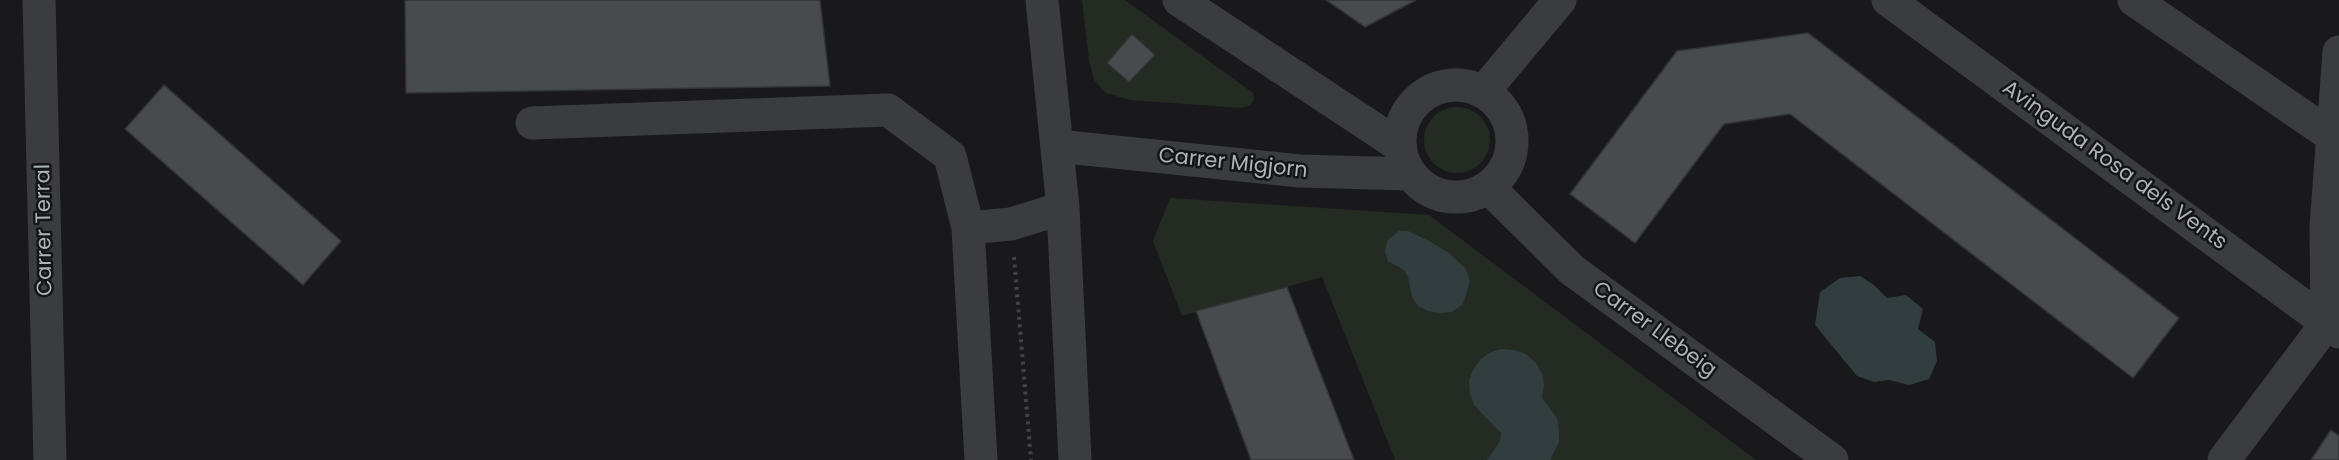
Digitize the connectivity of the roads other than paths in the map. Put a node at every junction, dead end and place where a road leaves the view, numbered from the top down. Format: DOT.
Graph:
graph roads {
  1 [pos="39,0"];
  2 [pos="1042,0"];
  3 [pos="1179,0"];
  4 [pos="1560,0"];
  5 [pos="1888,0"];
  6 [pos="2134,0"];
  7 [pos="2339,52"];
  8 [pos="1484,92"];
  9 [pos="532,123"];
  10 [pos="2335,138"];
  11 [pos="1057,146"];
  12 [pos="1405,160"];
  13 [pos="1488,187"];
  14 [pos="1063,208"];
  15 [pos="968,228"];
  16 [pos="2333,327"];
  17 [pos="50,460"];
  18 [pos="981,460"];
  19 [pos="1074,460"];
  20 [pos="1832,460"];
  21 [pos="2224,460"];
  1 -- 17 [label="street, Carrer Terral"];
  2 -- 11 [label="street"];
  3 -- 12 [label="street"];
  4 -- 8 [label="street"];
  5 -- 16 [label="street, Avinguda Rosa dels Vents"];
  6 -- 10 [label="street"];
  7 -- 10 [label="street"];
  8 -- 12 [label="street"];
  8 -- 13 [label="street"];
  9 -- 15 [label="street"];
  10 -- 16 [label="street"];
  11 -- 12 [label="street, Carrer Migjorn"];
  11 -- 14 [label="street"];
  12 -- 13 [label="street"];
  13 -- 20 [label="street, Carrer Llebeig"];
  14 -- 15 [label="street"];
  14 -- 19 [label="street"];
  15 -- 18 [label="street"];
  16 -- 21 [label="street"];
}
